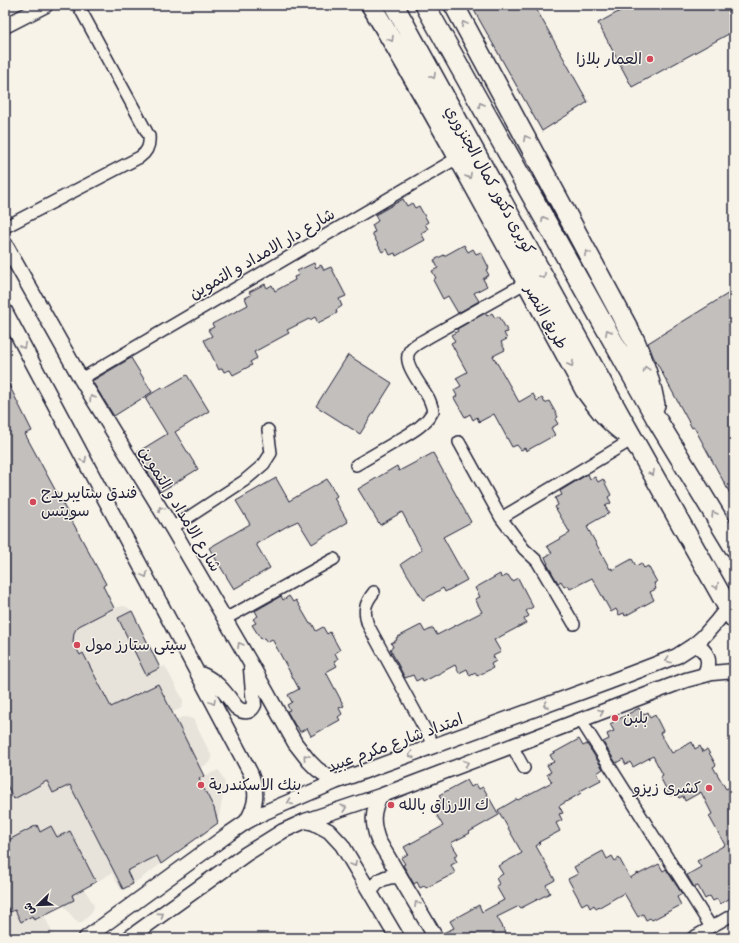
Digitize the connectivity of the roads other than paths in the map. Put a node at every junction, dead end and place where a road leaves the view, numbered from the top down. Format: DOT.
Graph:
graph roads {
  1 [pos="46,5"];
  2 [pos="78,5"];
  3 [pos="371,5"];
  4 [pos="394,5"];
  5 [pos="425,5"];
  6 [pos="454,5"];
  7 [pos="5,26"];
  8 [pos="459,157"];
  9 [pos="5,227"];
  10 [pos="5,244"];
  11 [pos="527,282"];
  12 [pos="5,311"];
  13 [pos="81,379"];
  14 [pos="657,420"];
  15 [pos="268,430"];
  16 [pos="633,439"];
  17 [pos="459,442"];
  18 [pos="356,465"];
  19 [pos="501,518"];
  20 [pos="172,528"];
  21 [pos="734,547"];
  22 [pos="334,559"];
  23 [pos="374,592"];
  24 [pos="731,612"];
  25 [pos="225,619"];
  26 [pos="574,624"];
  27 [pos="694,645"];
  28 [pos="251,664"];
  29 [pos="734,671"];
  30 [pos="198,672"];
  31 [pos="704,675"];
  32 [pos="580,719"];
  33 [pos="434,746"];
  34 [pos="512,746"];
  35 [pos="524,768"];
  36 [pos="335,782"];
  37 [pos="380,796"];
  38 [pos="305,821"];
  39 [pos="246,822"];
  40 [pos="400,876"];
  41 [pos="370,892"];
  42 [pos="734,914"];
  43 [pos="711,927"];
  44 [pos="86,938"];
  45 [pos="129,938"];
  46 [pos="397,938"];
  47 [pos="436,938"];
  48 [pos="693,938"];
  1 -- 7 [label="street"];
  2 -- 9 [label="street"];
  3 -- 8 [label="highway, طريق النصر, one-way"];
  4 -- 16 [label="highway, كوبرى دكتور كمال الجنزوري, one-way"];
  14 -- 5 [label="highway, كوبرى دكتور كمال الجنزوري, one-way"];
  14 -- 6 [label="highway, one-way"];
  8 -- 11 [label="highway, طريق النصر, one-way"];
  8 -- 13 [label="street, شارع دار الامداد و التموين"];
  10 -- 13 [label="street, شارع الامداد و التموين"];
  11 -- 16 [label="highway, طريق النصر, one-way"];
  11 -- 18 [label="street"];
  12 -- 30 [label="street, one-way"];
  20 -- 13 [label="street, شارع الامداد و التموين, one-way"];
  21 -- 14 [label="highway, one-way"];
  15 -- 20 [label="street"];
  16 -- 19 [label="street"];
  16 -- 24 [label="highway, طريق النصر, one-way"];
  17 -- 19 [label="street"];
  19 -- 26 [label="street"];
  20 -- 25 [label="street, شارع الامداد و التموين"];
  22 -- 25 [label="street"];
  23 -- 33 [label="street"];
  24 -- 27 [label="street, امتداد شارع مكرم عبيد"];
  28 -- 25 [label="street, شارع الامداد و التموين, one-way"];
  27 -- 31 [label="street"];
  27 -- 33 [label="street, امتداد شارع مكرم عبيد, one-way"];
  28 -- 30 [label="street"];
  36 -- 28 [label="street, شارع الامداد و التموين, one-way"];
  29 -- 31 [label="street"];
  30 -- 39 [label="street, one-way"];
  32 -- 31 [label="street, one-way"];
  32 -- 34 [label="street"];
  32 -- 43 [label="street"];
  33 -- 36 [label="street, امتداد شارع مكرم عبيد, one-way"];
  34 -- 35 [label="street"];
  37 -- 34 [label="street, one-way"];
  36 -- 39 [label="street, امتداد شارع مكرم عبيد, one-way"];
  38 -- 37 [label="street, one-way"];
  37 -- 40 [label="street"];
  38 -- 41 [label="street, one-way"];
  45 -- 38 [label="street, one-way"];
  39 -- 44 [label="street, امتداد شارع مكرم عبيد"];
  40 -- 41 [label="street"];
  47 -- 40 [label="street, one-way"];
  41 -- 46 [label="street"];
  42 -- 43 [label="street"];
  43 -- 48 [label="street"];
}
